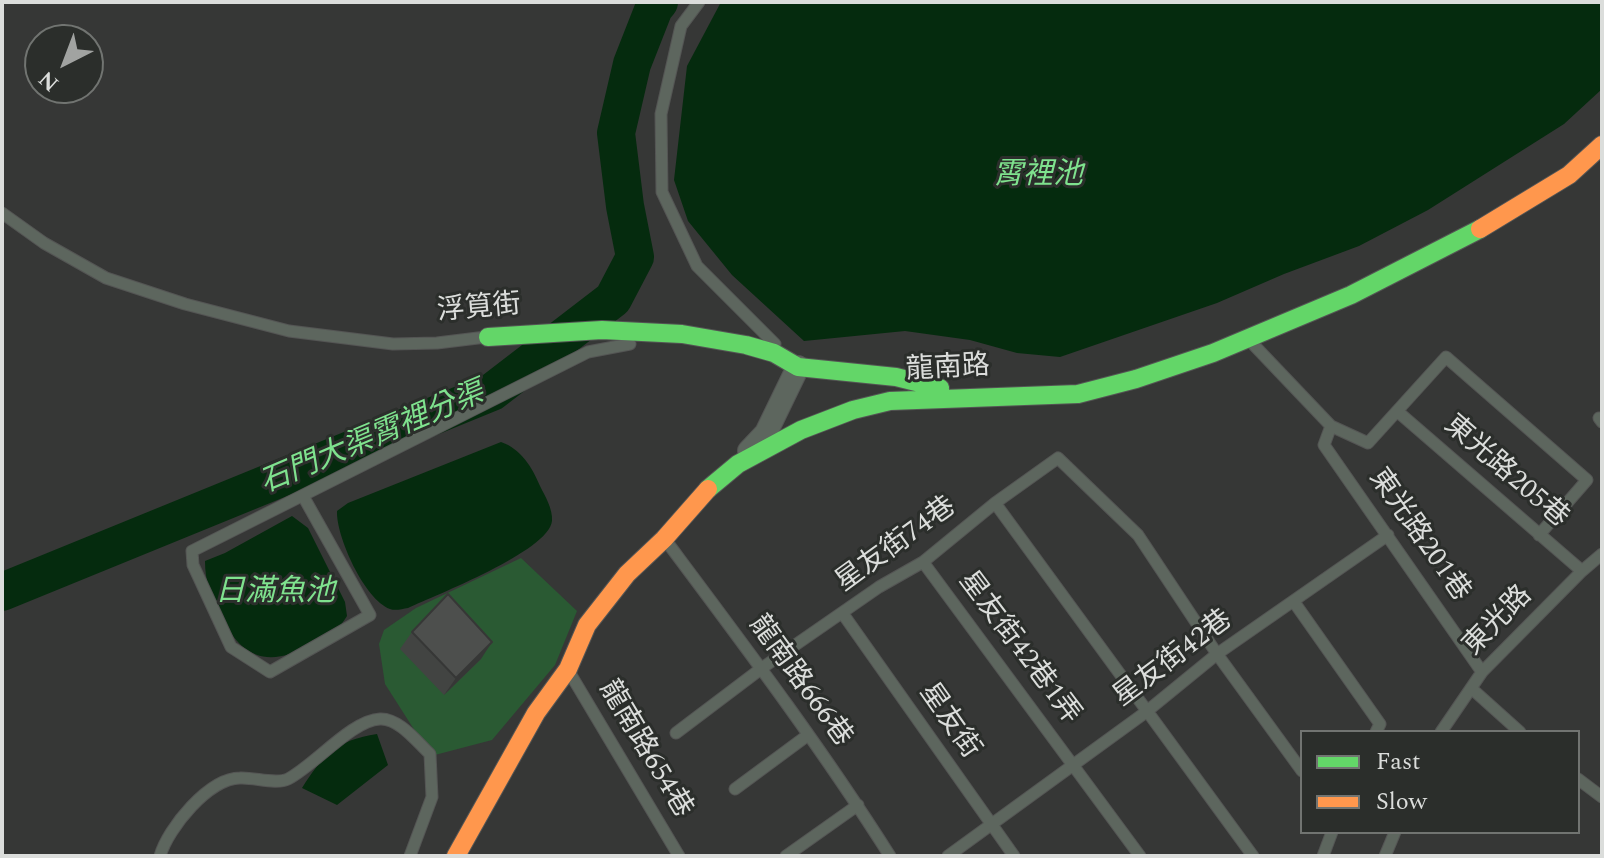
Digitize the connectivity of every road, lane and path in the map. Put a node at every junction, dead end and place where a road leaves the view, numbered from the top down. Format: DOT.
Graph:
graph roads {
  1 [pos="699,2"];
  2 [pos="1602,145"];
  3 [pos="2,213"];
  4 [pos="682,334"];
  5 [pos="488,337"];
  6 [pos="1248,338"];
  7 [pos="798,367"];
  8 [pos="978,396"];
  9 [pos="1397,411"];
  10 [pos="1331,426"];
  11 [pos="738,464"];
  12 [pos="303,496"];
  13 [pos="995,503"];
  14 [pos="1388,535"];
  15 [pos="1539,535"];
  16 [pos="664,539"];
  17 [pos="1602,554"];
  18 [pos="923,562"];
  19 [pos="1582,571"];
  20 [pos="1294,602"];
  21 [pos="843,614"];
  22 [pos="1217,654"];
  23 [pos="762,668"];
  24 [pos="568,669"];
  25 [pos="1482,672"];
  26 [pos="1471,688"];
  27 [pos="1146,712"];
  28 [pos="1377,730"];
  29 [pos="1442,730"];
  30 [pos="1518,730"];
  31 [pos="676,733"];
  32 [pos="808,735"];
  33 [pos="1074,764"];
  34 [pos="1300,768"];
  35 [pos="1580,780"];
  36 [pos="735,789"];
  37 [pos="1602,797"];
  38 [pos="858,805"];
  39 [pos="991,825"];
  40 [pos="1331,834"];
  41 [pos="1394,834"];
  42 [pos="160,856"];
  43 [pos="410,856"];
  44 [pos="456,856"];
  45 [pos="679,856"];
  46 [pos="786,856"];
  47 [pos="890,856"];
  48 [pos="948,856"];
  49 [pos="1014,856"];
  50 [pos="1140,856"];
  51 [pos="1253,856"];
  52 [pos="1323,856"];
  53 [pos="1385,856"];
  1 -- 7 [label="lane"];
  2 -- 6 [label="main road, 龍南路"];
  3 -- 5 [label="lane, 浮筧街"];
  4 -- 5 [label="main road, 浮筧街"];
  4 -- 7 [label="main road, 浮筧街"];
  4 -- 12 [label="lane"];
  6 -- 8 [label="main road, 龍南路"];
  6 -- 10 [label="lane"];
  7 -- 8 [label="main road, 浮筧街"];
  7 -- 11 [label="street"];
  8 -- 11 [label="main road, 龍南路"];
  9 -- 10 [label="lane"];
  9 -- 15 [label="lane, 東光路205巷"];
  9 -- 15 [label="lane"];
  10 -- 14 [label="lane, 東光路201巷"];
  11 -- 16 [label="main road, 龍南路"];
  12 -- 12 [label="lane"];
  13 -- 18 [label="lane, 星友街74巷"];
  13 -- 22 [label="lane, 星友街74巷"];
  13 -- 27 [label="lane"];
  14 -- 20 [label="lane, 星友街42巷"];
  14 -- 25 [label="lane, 東光路201巷"];
  15 -- 19 [label="lane, 東光路205巷"];
  16 -- 23 [label="lane, 龍南路666巷"];
  16 -- 24 [label="main road, 龍南路"];
  17 -- 19 [label="lane, 東光路"];
  18 -- 21 [label="lane, 星友街74巷"];
  18 -- 33 [label="lane, 星友街42巷1弄"];
  19 -- 25 [label="lane, 東光路"];
  20 -- 22 [label="lane, 星友街42巷"];
  20 -- 28 [label="lane"];
  21 -- 23 [label="lane, 星友街74巷"];
  21 -- 39 [label="lane, 星友街"];
  22 -- 27 [label="lane, 星友街42巷"];
  22 -- 34 [label="lane"];
  23 -- 31 [label="lane, 星友街74巷"];
  23 -- 32 [label="lane, 龍南路666巷"];
  24 -- 44 [label="main road, 龍南路"];
  24 -- 45 [label="lane, 龍南路654巷"];
  25 -- 26 [label="lane, 東光路"];
  26 -- 29 [label="lane, 東光路"];
  26 -- 30 [label="lane"];
  27 -- 33 [label="lane, 星友街42巷"];
  27 -- 51 [label="lane"];
  32 -- 36 [label="lane"];
  32 -- 38 [label="lane, 龍南路666巷"];
  33 -- 39 [label="lane, 星友街42巷"];
  33 -- 50 [label="lane, 星友街42巷1弄"];
  35 -- 37 [label="lane"];
  38 -- 46 [label="lane"];
  38 -- 47 [label="lane, 龍南路666巷"];
  39 -- 48 [label="lane, 星友街42巷"];
  39 -- 49 [label="lane, 星友街"];
  40 -- 52 [label="lane"];
  41 -- 53 [label="lane"];
  42 -- 43 [label="lane"];
}
